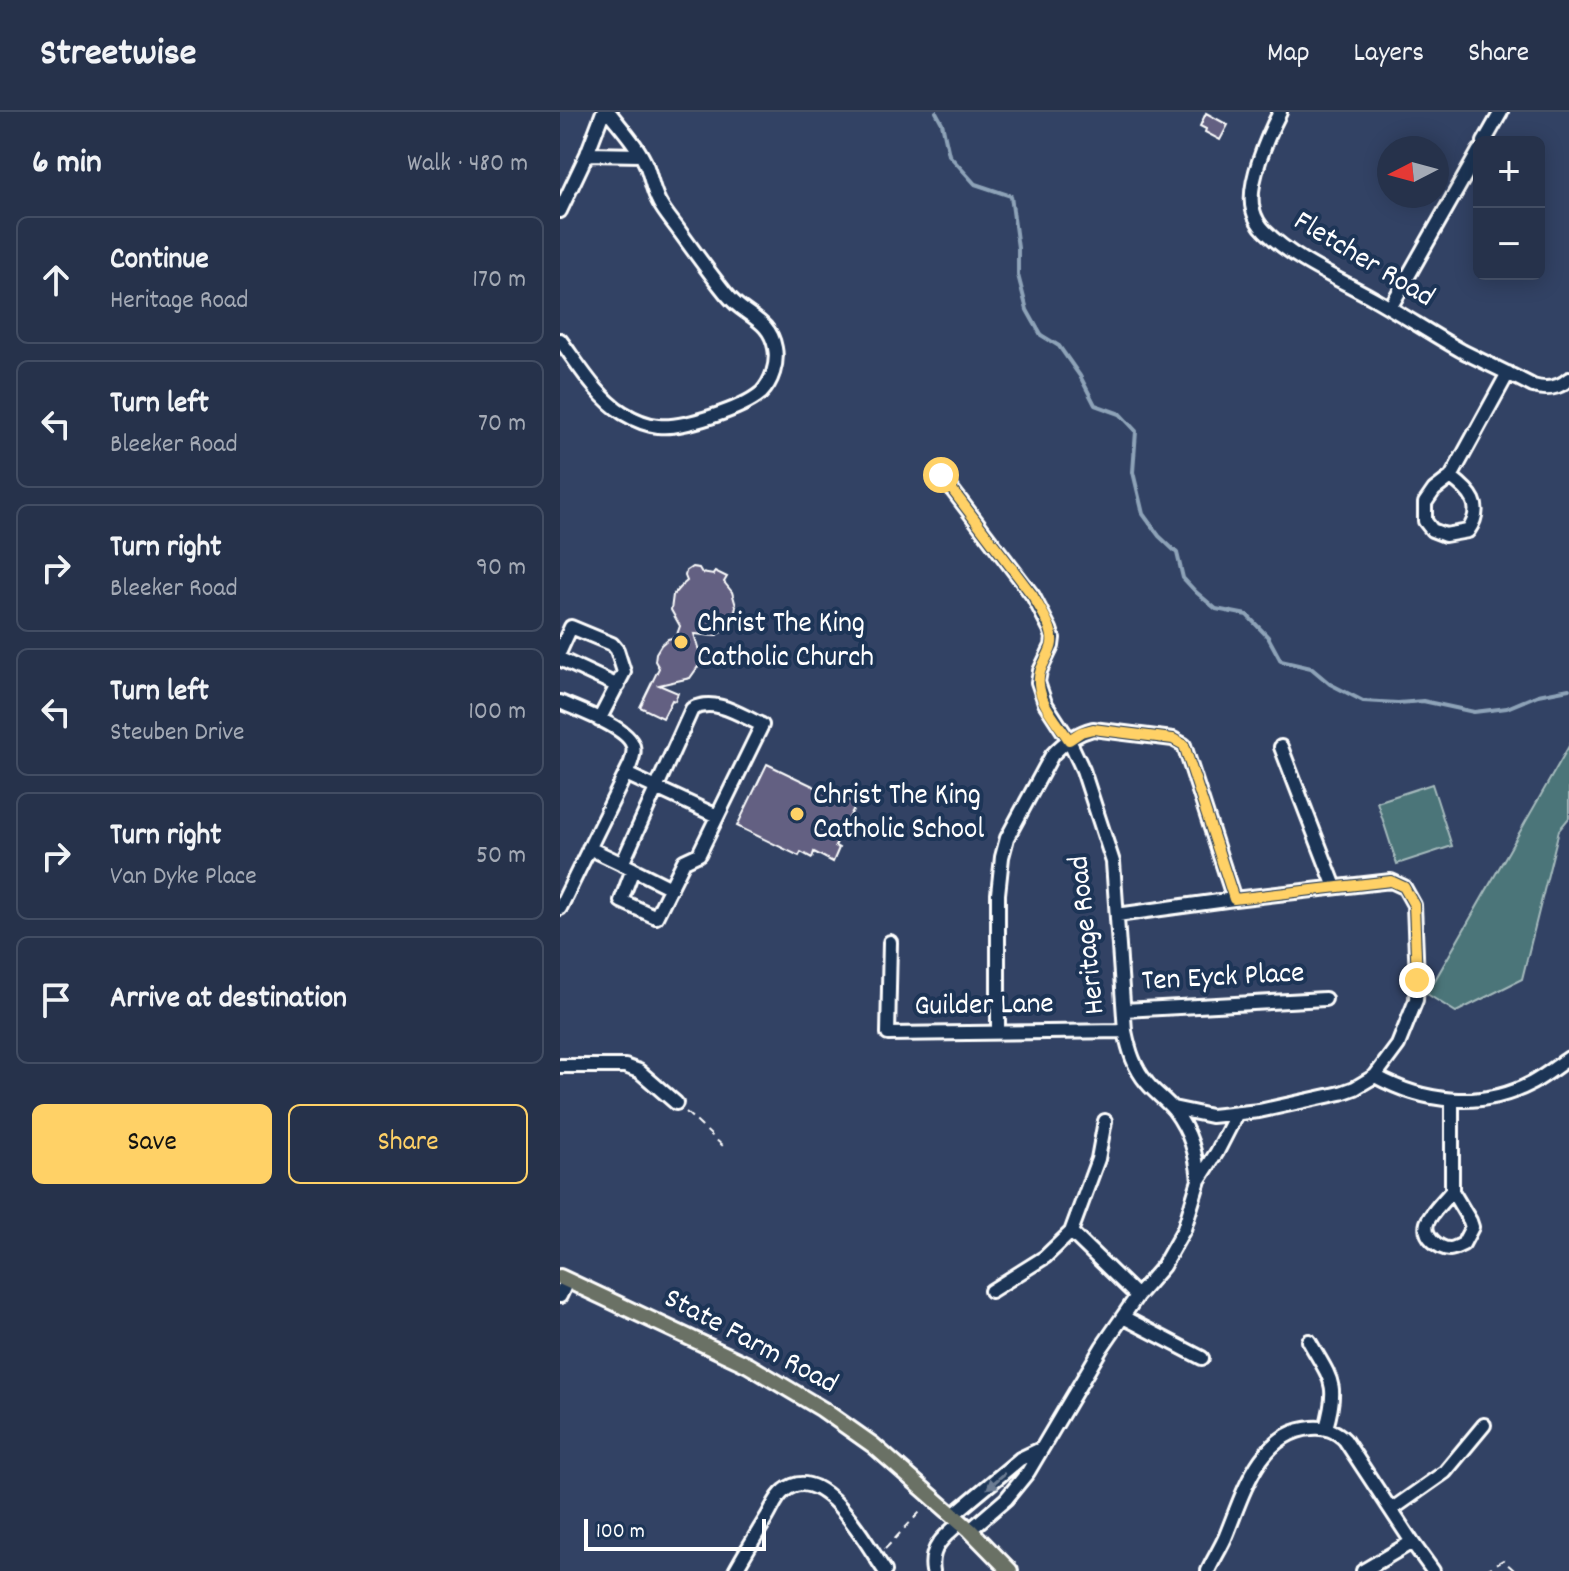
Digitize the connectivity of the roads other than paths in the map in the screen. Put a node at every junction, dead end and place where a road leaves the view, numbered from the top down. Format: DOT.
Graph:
graph roads {
  1 [pos="606,112"];
  2 [pos="1501,112"];
  3 [pos="1276,114"];
  4 [pos="1487,136"];
  5 [pos="587,154"];
  6 [pos="641,155"];
  7 [pos="1473,162"];
  8 [pos="560,211"];
  9 [pos="1390,308"];
  10 [pos="560,340"];
  11 [pos="1508,373"];
  12 [pos="1569,379"];
  13 [pos="941,475"];
  14 [pos="1451,477"];
  15 [pos="560,651"];
  16 [pos="560,659"];
  17 [pos="618,686"];
  18 [pos="560,702"];
  19 [pos="599,720"];
  20 [pos="1069,740"];
  21 [pos="1281,747"];
  22 [pos="626,774"];
  23 [pos="657,788"];
  24 [pos="717,816"];
  25 [pos="589,848"];
  26 [pos="628,867"];
  27 [pos="1335,887"];
  28 [pos="671,888"];
  29 [pos="563,892"];
  30 [pos="1234,899"];
  31 [pos="560,908"];
  32 [pos="1117,915"];
  33 [pos="890,942"];
  34 [pos="1325,999"];
  35 [pos="1124,1010"];
  36 [pos="1125,1031"];
  37 [pos="998,1032"];
  38 [pos="1569,1058"];
  39 [pos="560,1066"];
  40 [pos="1375,1076"];
  41 [pos="1452,1101"];
  42 [pos="676,1103"];
  43 [pos="1173,1108"];
  44 [pos="1236,1115"];
  45 [pos="1105,1121"];
  46 [pos="1199,1180"];
  47 [pos="1452,1191"];
  48 [pos="1071,1232"];
  49 [pos="564,1279"];
  50 [pos="991,1291"];
  51 [pos="560,1296"];
  52 [pos="1137,1296"];
  53 [pos="1123,1317"];
  54 [pos="1309,1341"];
  55 [pos="1202,1358"];
  56 [pos="1484,1425"];
  57 [pos="1326,1428"];
  58 [pos="1041,1449"];
  59 [pos="1391,1510"];
  60 [pos="961,1522"];
  61 [pos="1412,1542"];
  62 [pos="735,1571"];
  63 [pos="885,1571"];
  64 [pos="933,1571"];
  65 [pos="1010,1571"];
  66 [pos="1208,1571"];
  67 [pos="1363,1571"];
  68 [pos="1433,1571"];
  1 -- 5 [label="street"];
  1 -- 6 [label="street"];
  2 -- 4 [label="street"];
  3 -- 9 [label="street, Fletcher Road"];
  5 -- 6 [label="street"];
  5 -- 8 [label="street"];
  6 -- 10 [label="street"];
  7 -- 9 [label="street"];
  9 -- 11 [label="street, Fletcher Road"];
  11 -- 12 [label="street, Fletcher Road"];
  11 -- 14 [label="street"];
  13 -- 20 [label="street, Heritage Road"];
  14 -- 14 [label="street"];
  15 -- 17 [label="street"];
  16 -- 17 [label="street"];
  17 -- 19 [label="street"];
  18 -- 19 [label="street"];
  19 -- 22 [label="street"];
  20 -- 30 [label="street"];
  20 -- 32 [label="street, Heritage Road"];
  20 -- 37 [label="street"];
  21 -- 27 [label="street"];
  22 -- 23 [label="street"];
  22 -- 25 [label="street"];
  23 -- 24 [label="street"];
  23 -- 24 [label="street"];
  23 -- 26 [label="street"];
  24 -- 28 [label="street"];
  25 -- 26 [label="street"];
  25 -- 29 [label="street"];
  26 -- 28 [label="street"];
  26 -- 28 [label="street"];
  27 -- 30 [label="street"];
  27 -- 40 [label="street"];
  29 -- 31 [label="street"];
  30 -- 32 [label="street"];
  32 -- 35 [label="street, Heritage Road"];
  33 -- 37 [label="street, Guilder Lane"];
  34 -- 35 [label="street, Ten Eyck Place"];
  35 -- 36 [label="street, Heritage Road"];
  36 -- 37 [label="street, Guilder Lane"];
  36 -- 43 [label="street, Heritage Road"];
  38 -- 41 [label="street"];
  39 -- 42 [label="street"];
  40 -- 41 [label="street"];
  40 -- 44 [label="street"];
  41 -- 47 [label="street"];
  43 -- 44 [label="street"];
  43 -- 46 [label="street, Heritage Road"];
  44 -- 46 [label="street, Heritage Road"];
  45 -- 48 [label="street"];
  46 -- 52 [label="street, Heritage Road"];
  47 -- 47 [label="street"];
  48 -- 50 [label="street"];
  48 -- 52 [label="street"];
  49 -- 51 [label="street"];
  49 -- 60 [label="main road, State Farm Road"];
  52 -- 53 [label="street, Heritage Road"];
  53 -- 55 [label="street"];
  53 -- 58 [label="street, Heritage Road"];
  54 -- 57 [label="street"];
  56 -- 59 [label="street"];
  57 -- 59 [label="street"];
  57 -- 66 [label="street"];
  58 -- 60 [label="street, Heritage Road, one-way"];
  58 -- 60 [label="street, Heritage Road"];
  59 -- 61 [label="street"];
  60 -- 64 [label="street"];
  60 -- 65 [label="main road, State Farm Road"];
  61 -- 67 [label="street"];
  61 -- 68 [label="street"];
  62 -- 63 [label="street"];
}
